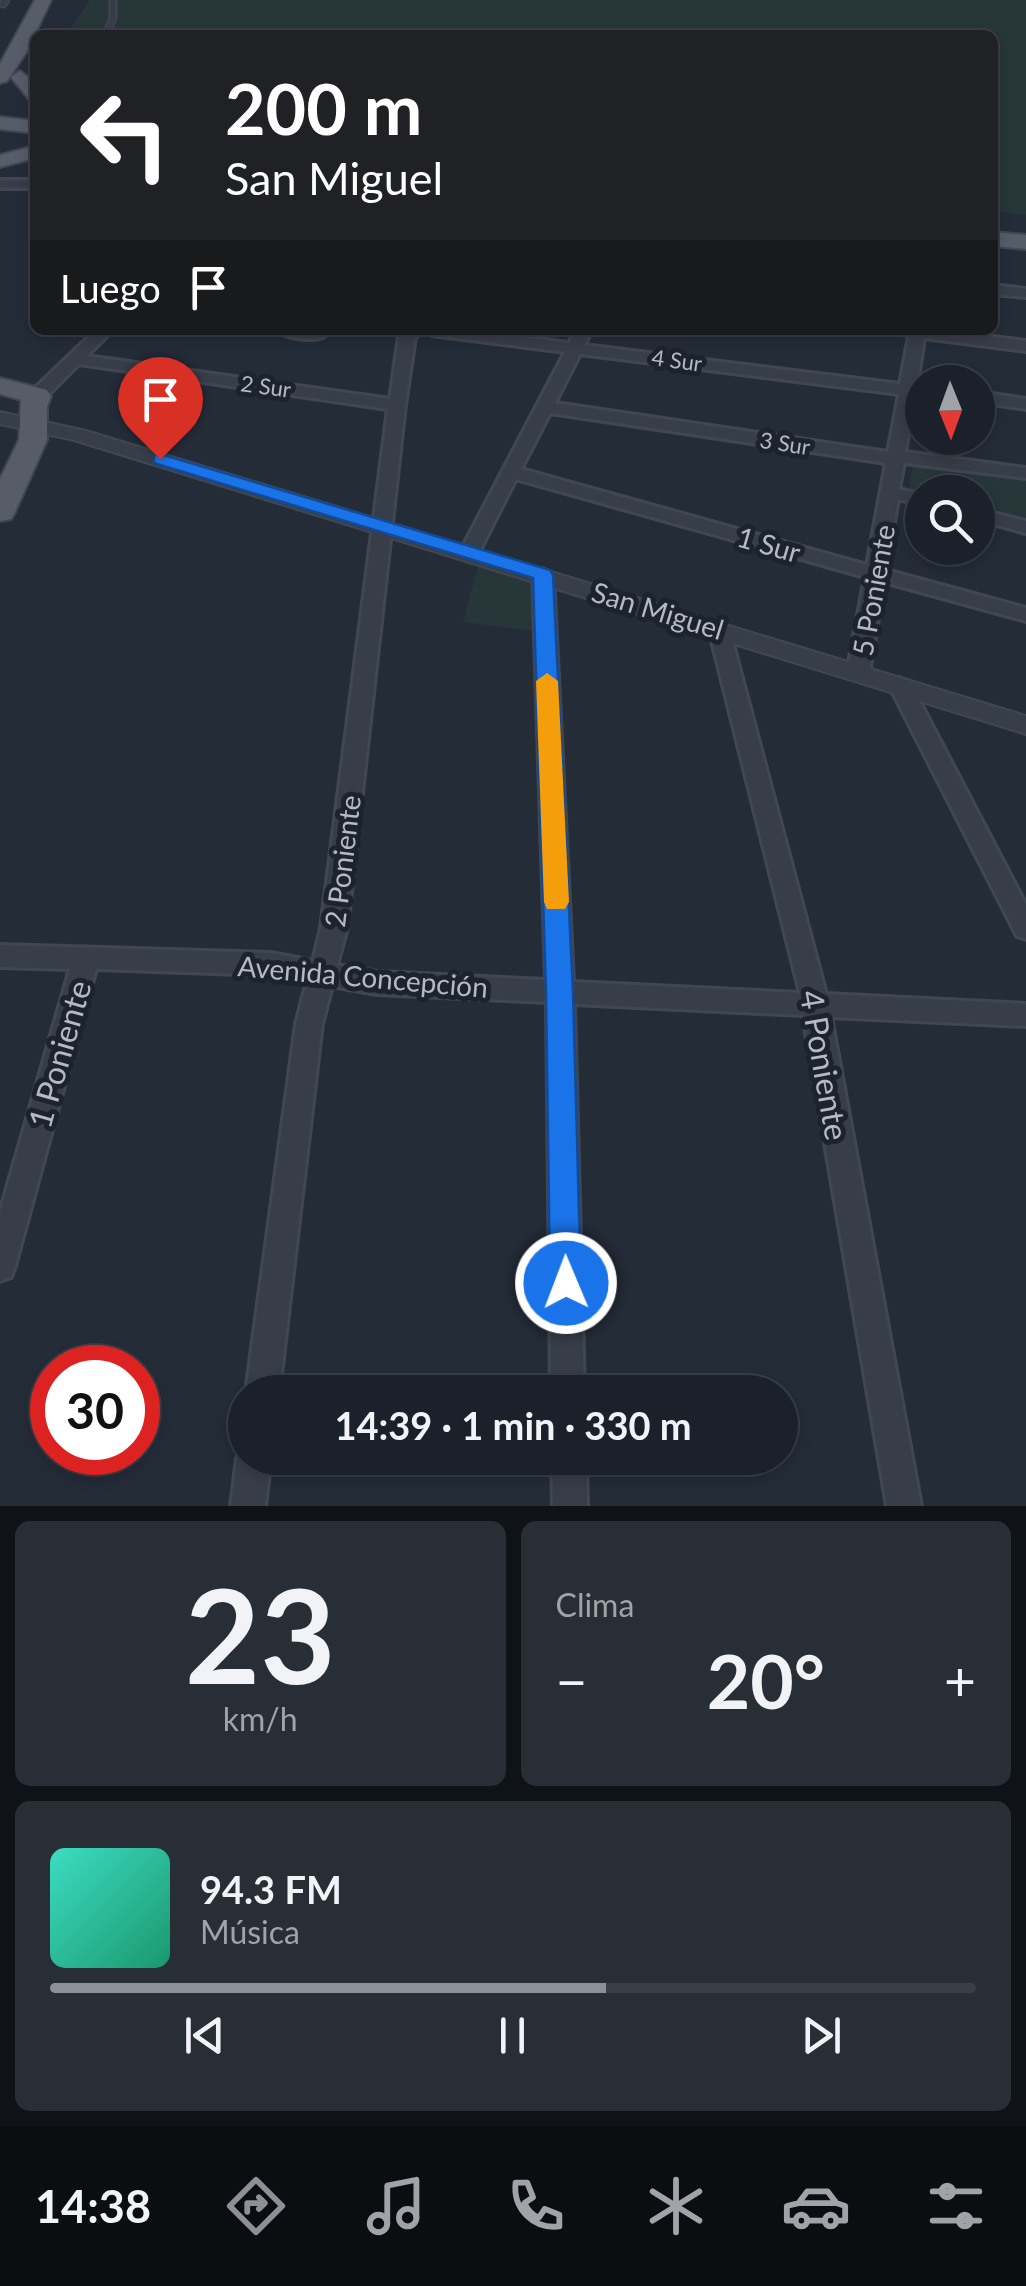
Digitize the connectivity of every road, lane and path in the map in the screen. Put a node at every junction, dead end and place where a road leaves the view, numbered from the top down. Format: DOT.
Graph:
graph roads {
  1 [pos="112,0"];
  2 [pos="51,5"];
  3 [pos="37,30"];
  4 [pos="108,30"];
  5 [pos="30,31"];
  6 [pos="0,35"];
  7 [pos="30,42"];
  8 [pos="9,80"];
  9 [pos="30,111"];
  10 [pos="30,118"];
  11 [pos="30,153"];
  12 [pos="0,161"];
  13 [pos="0,184"];
  14 [pos="30,184"];
  15 [pos="998,228"];
  16 [pos="1026,230"];
  17 [pos="998,239"];
  18 [pos="1026,242"];
  19 [pos="998,290"];
  20 [pos="1026,293"];
  21 [pos="100,335"];
  22 [pos="408,335"];
  23 [pos="468,335"];
  24 [pos="582,335"];
  25 [pos="912,335"];
  26 [pos="942,335"];
  27 [pos="1026,346"];
  28 [pos="574,350"];
  29 [pos="75,359"];
  30 [pos="914,365"];
  31 [pos="0,386"];
  32 [pos="905,389"];
  33 [pos="995,399"];
  34 [pos="1026,404"];
  35 [pos="397,405"];
  36 [pos="545,407"];
  37 [pos="36,410"];
  38 [pos="0,418"];
  39 [pos="905,425"];
  40 [pos="896,457"];
  41 [pos="512,472"];
  42 [pos="1026,473"];
  43 [pos="890,492"];
  44 [pos="905,496"];
  45 [pos="0,512"];
  46 [pos="995,519"];
  47 [pos="382,526"];
  48 [pos="1026,527"];
  49 [pos="470,552"];
  50 [pos="876,574"];
  51 [pos="543,575"];
  52 [pos="1026,615"];
  53 [pos="719,629"];
  54 [pos="858,673"];
  55 [pos="900,686"];
  56 [pos="1026,725"];
  57 [pos="1026,929"];
  58 [pos="0,956"];
  59 [pos="86,958"];
  60 [pos="322,973"];
  61 [pos="560,992"];
  62 [pos="816,1006"];
  63 [pos="1026,1015"];
  64 [pos="0,1266"];
  65 [pos="264,1375"];
  66 [pos="568,1375"];
  67 [pos="252,1475"];
  68 [pos="569,1475"];
  69 [pos="248,1506"];
  70 [pos="570,1506"];
  71 [pos="904,1506"];
  1 -- 4 [label="lane"];
  2 -- 3 [label="main road"];
  5 -- 6 [label="main road"];
  7 -- 8 [label="main road"];
  8 -- 9 [label="main road"];
  8 -- 10 [label="main road"];
  11 -- 12 [label="main road"];
  13 -- 14 [label="street"];
  15 -- 16 [label="main road"];
  17 -- 18 [label="main road"];
  19 -- 20 [label="street"];
  21 -- 29 [label="street"];
  22 -- 35 [label="street, 2 Poniente"];
  23 -- 28 [label="street, 4 Sur"];
  24 -- 28 [label="street"];
  25 -- 30 [label="street, 5 Poniente"];
  26 -- 27 [label="street"];
  28 -- 32 [label="street, 4 Sur"];
  28 -- 36 [label="street"];
  29 -- 35 [label="street, 2 Sur"];
  29 -- 37 [label="street"];
  31 -- 37 [label="main road, San Miguel"];
  33 -- 34 [label="street"];
  35 -- 47 [label="street, 2 Poniente"];
  36 -- 40 [label="street, 3 Sur"];
  36 -- 41 [label="street"];
  37 -- 38 [label="street, San Miguel"];
  37 -- 45 [label="main road"];
  37 -- 47 [label="street, San Miguel"];
  39 -- 40 [label="street, 5 Poniente"];
  40 -- 42 [label="street, 3 Sur"];
  40 -- 43 [label="street, 5 Poniente"];
  41 -- 49 [label="street"];
  41 -- 50 [label="street, 1 Sur"];
  43 -- 44 [label="street"];
  43 -- 50 [label="street, 5 Poniente"];
  46 -- 48 [label="street"];
  47 -- 49 [label="street, San Miguel"];
  47 -- 60 [label="street, 2 Poniente"];
  49 -- 51 [label="street, San Miguel"];
  50 -- 52 [label="street, 1 Sur"];
  50 -- 54 [label="street, 5 Poniente"];
  51 -- 53 [label="street, San Miguel"];
  51 -- 61 [label="street"];
  53 -- 54 [label="street, San Miguel"];
  53 -- 62 [label="street, 4 Poniente"];
  54 -- 55 [label="street, San Miguel"];
  55 -- 56 [label="street, San Miguel"];
  55 -- 57 [label="street, 5 Poniente"];
  58 -- 59 [label="street, Avenida Concepción"];
  59 -- 60 [label="street, Avenida Concepción"];
  59 -- 64 [label="street, 1 Poniente"];
  60 -- 61 [label="street, Avenida Concepción"];
  60 -- 65 [label="street, 2 Poniente"];
  61 -- 62 [label="street, Avenida Concepción"];
  61 -- 66 [label="street"];
  62 -- 63 [label="street, Avenida Concepción"];
  62 -- 71 [label="street, 4 Poniente"];
  67 -- 69 [label="street"];
  68 -- 70 [label="street"];
}
